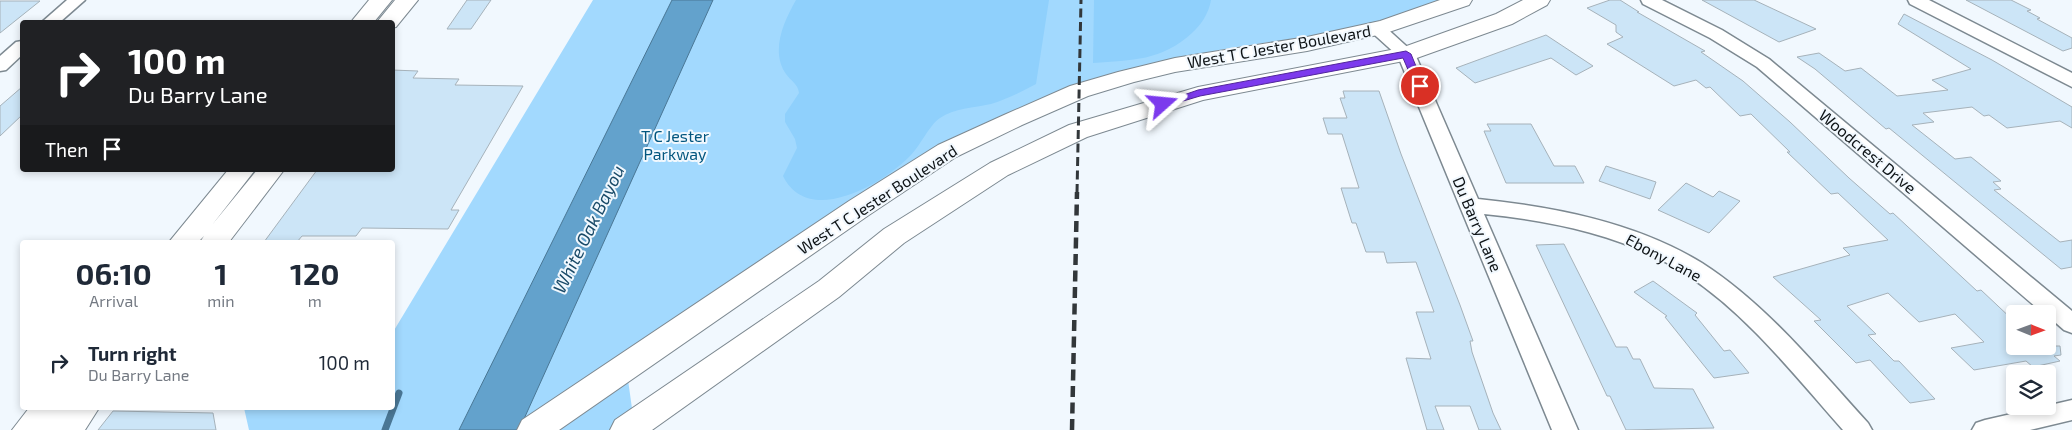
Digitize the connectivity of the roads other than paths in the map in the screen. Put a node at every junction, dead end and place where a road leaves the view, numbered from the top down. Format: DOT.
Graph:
graph roads {
  1 [pos="77,0"];
  2 [pos="381,0"];
  3 [pos="407,0"];
  4 [pos="1461,0"];
  5 [pos="1539,0"];
  6 [pos="1649,0"];
  7 [pos="1916,0"];
  8 [pos="52,20"];
  9 [pos="364,20"];
  10 [pos="390,20"];
  11 [pos="1376,28"];
  12 [pos="20,48"];
  13 [pos="1406,54"];
  14 [pos="1175,65"];
  15 [pos="0,66"];
  16 [pos="2072,81"];
  17 [pos="1198,94"];
  18 [pos="240,172"];
  19 [pos="269,172"];
  20 [pos="1471,205"];
  21 [pos="859,208"];
  22 [pos="894,236"];
  23 [pos="185,240"];
  24 [pos="216,240"];
  25 [pos="2072,324"];
  26 [pos="46,410"];
  27 [pos="81,410"];
  28 [pos="2072,410"];
  29 [pos="29,430"];
  30 [pos="66,430"];
  31 [pos="534,430"];
  32 [pos="627,430"];
  33 [pos="1565,430"];
  34 [pos="1859,430"];
  35 [pos="1985,430"];
  1 -- 8 [label="street"];
  2 -- 9 [label="main road"];
  3 -- 10 [label="main road"];
  4 -- 11 [label="main road, West T C Jester Boulevard"];
  5 -- 13 [label="main road, West T C Jester Boulevard"];
  6 -- 25 [label="street, Woodcrest Drive"];
  7 -- 16 [label="street"];
  11 -- 13 [label="street, Du Barry Lane"];
  11 -- 14 [label="main road, West T C Jester Boulevard"];
  12 -- 15 [label="street"];
  13 -- 17 [label="main road, West T C Jester Boulevard"];
  13 -- 20 [label="street, Du Barry Lane"];
  14 -- 17 [label="main road"];
  14 -- 21 [label="main road, West T C Jester Boulevard"];
  17 -- 22 [label="main road, West T C Jester Boulevard"];
  18 -- 23 [label="main road"];
  19 -- 24 [label="main road"];
  20 -- 33 [label="street, Du Barry Lane"];
  20 -- 34 [label="street, Ebony Lane"];
  21 -- 22 [label="main road"];
  21 -- 31 [label="main road, West T C Jester Boulevard"];
  22 -- 32 [label="main road, West T C Jester Boulevard"];
  26 -- 29 [label="main road"];
  27 -- 30 [label="main road"];
  28 -- 35 [label="street"];
}
